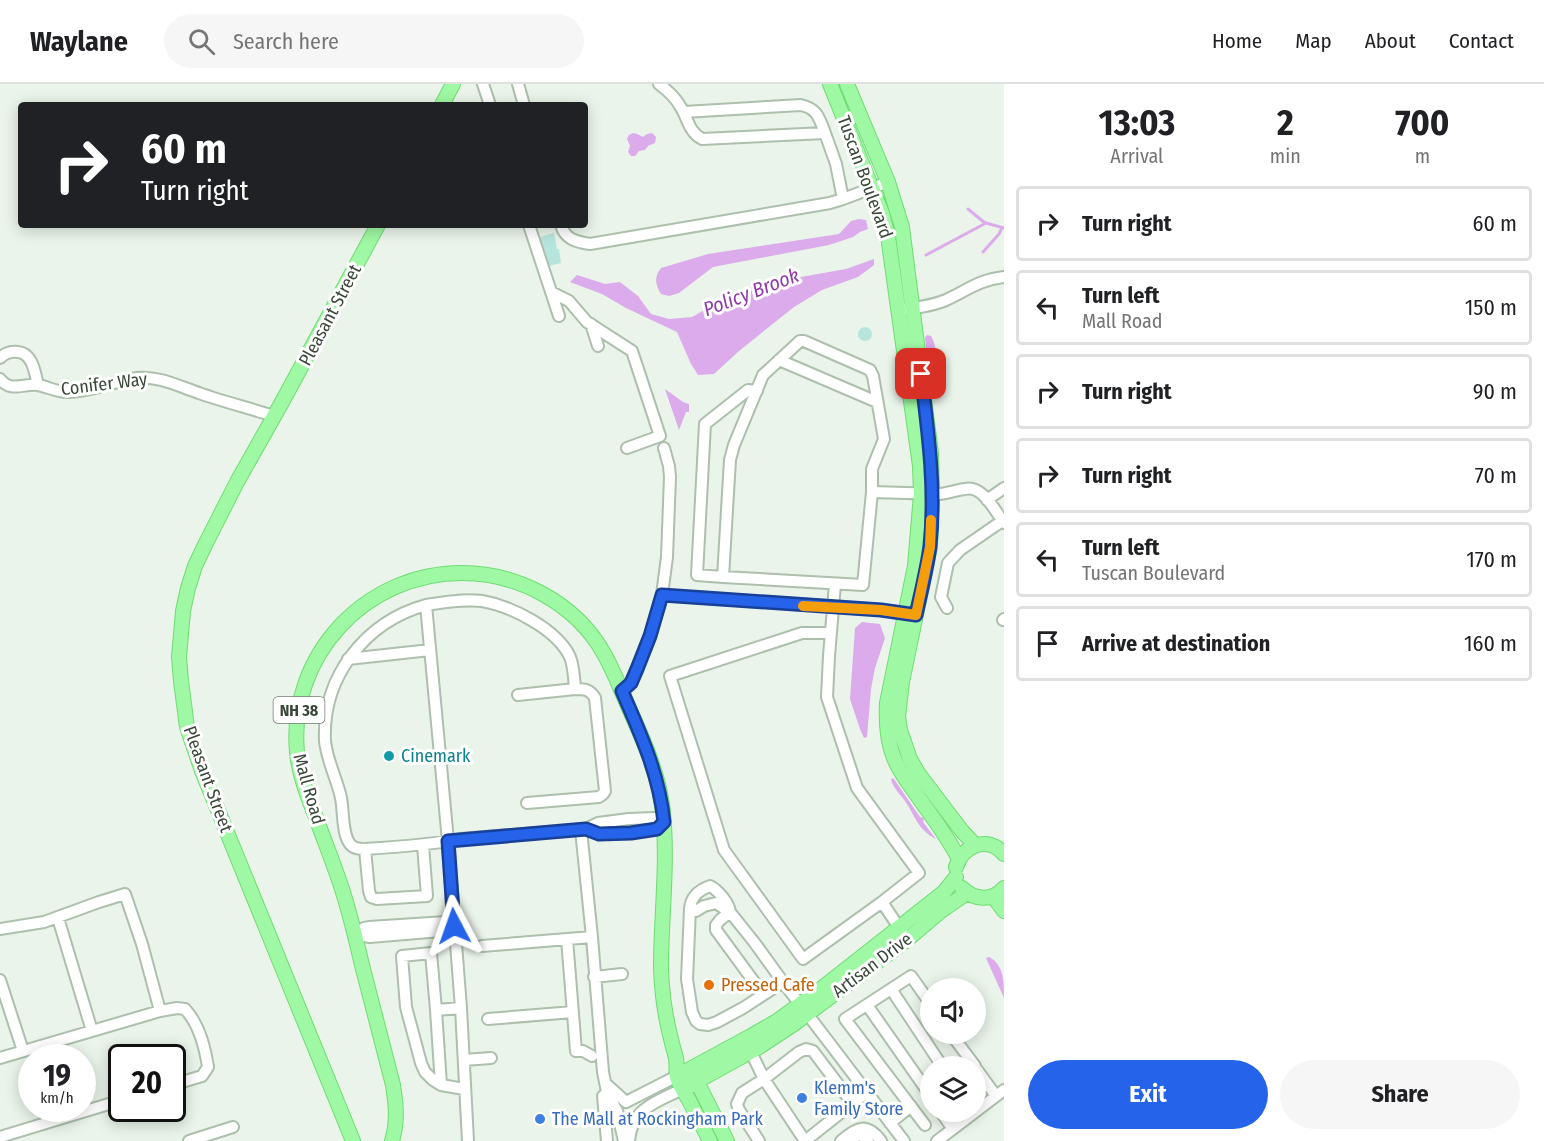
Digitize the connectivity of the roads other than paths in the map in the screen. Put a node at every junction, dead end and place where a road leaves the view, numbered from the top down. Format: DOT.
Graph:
graph roads {
  1 [pos="453,84"];
  2 [pos="483,84"];
  3 [pos="518,84"];
  4 [pos="659,84"];
  5 [pos="830,84"];
  6 [pos="847,84"];
  7 [pos="444,102"];
  8 [pos="489,102"];
  9 [pos="523,102"];
  10 [pos="684,112"];
  11 [pos="825,133"];
  12 [pos="888,182"];
  13 [pos="872,188"];
  14 [pos="843,199"];
  15 [pos="376,228"];
  16 [pos="530,228"];
  17 [pos="563,228"];
  18 [pos="1004,277"];
  19 [pos="551,292"];
  20 [pos="906,309"];
  21 [pos="559,316"];
  22 [pos="591,324"];
  23 [pos="598,346"];
  24 [pos="0,358"];
  25 [pos="779,360"];
  26 [pos="0,379"];
  27 [pos="38,385"];
  28 [pos="757,391"];
  29 [pos="878,402"];
  30 [pos="274,416"];
  31 [pos="627,448"];
  32 [pos="664,448"];
  33 [pos="1004,488"];
  34 [pos="872,492"];
  35 [pos="926,494"];
  36 [pos="987,500"];
  37 [pos="1003,522"];
  38 [pos="723,577"];
  39 [pos="835,584"];
  40 [pos="662,595"];
  41 [pos="426,605"];
  42 [pos="833,608"];
  43 [pos="947,608"];
  44 [pos="910,614"];
  45 [pos="831,633"];
  46 [pos="430,650"];
  47 [pos="348,659"];
  48 [pos="575,689"];
  49 [pos="622,691"];
  50 [pos="518,695"];
  51 [pos="527,802"];
  52 [pos="664,822"];
  53 [pos="584,830"];
  54 [pos="448,841"];
  55 [pos="423,845"];
  56 [pos="975,845"];
  57 [pos="1001,848"];
  58 [pos="365,849"];
  59 [pos="958,859"];
  60 [pos="957,877"];
  61 [pos="999,892"];
  62 [pos="967,893"];
  63 [pos="723,899"];
  64 [pos="882,902"];
  65 [pos="696,911"];
  66 [pos="1004,911"];
  67 [pos="730,912"];
  68 [pos="58,918"];
  69 [pos="454,926"];
  70 [pos="0,929"];
  71 [pos="354,934"];
  72 [pos="904,934"];
  73 [pos="592,937"];
  74 [pos="567,939"];
  75 [pos="482,946"];
  76 [pos="622,974"];
  77 [pos="594,977"];
  78 [pos="0,980"];
  79 [pos="783,982"];
  80 [pos="891,989"];
  81 [pos="920,989"];
  82 [pos="690,994"];
  83 [pos="763,994"];
  84 [pos="867,1005"];
  85 [pos="461,1008"];
  86 [pos="436,1010"];
  87 [pos="804,1010"];
  88 [pos="160,1011"];
  89 [pos="573,1012"];
  90 [pos="488,1018"];
  91 [pos="92,1031"];
  92 [pos="21,1044"];
  93 [pos="47,1044"];
  94 [pos="751,1052"];
  95 [pos="18,1053"];
  96 [pos="592,1056"];
  97 [pos="935,1056"];
  98 [pos="0,1058"];
  99 [pos="491,1058"];
  100 [pos="464,1060"];
  101 [pos="677,1061"];
  102 [pos="690,1069"];
  103 [pos="677,1076"];
  104 [pos="986,1078"];
  105 [pos="764,1079"];
  106 [pos="186,1081"];
  107 [pos="920,1081"];
  108 [pos="697,1082"];
  109 [pos="606,1084"];
  110 [pos="441,1085"];
  111 [pos="464,1089"];
  112 [pos="683,1089"];
  113 [pos="867,1092"];
  114 [pos="1000,1093"];
  115 [pos="603,1096"];
  116 [pos="626,1102"];
  117 [pos="986,1102"];
  118 [pos="108,1104"];
  119 [pos="853,1104"];
  120 [pos="911,1106"];
  121 [pos="616,1111"];
  122 [pos="830,1122"];
  123 [pos="948,1122"];
  124 [pos="961,1122"];
  125 [pos="890,1123"];
  126 [pos="926,1125"];
  127 [pos="233,1127"];
  128 [pos="953,1129"];
  129 [pos="630,1136"];
  130 [pos="0,1137"];
  131 [pos="842,1140"];
  132 [pos="189,1141"];
  133 [pos="353,1141"];
  134 [pos="392,1141"];
  135 [pos="468,1141"];
  136 [pos="607,1141"];
  137 [pos="624,1141"];
  138 [pos="710,1141"];
  139 [pos="727,1141"];
  140 [pos="759,1141"];
  141 [pos="805,1141"];
  142 [pos="868,1141"];
  143 [pos="881,1141"];
  144 [pos="904,1141"];
  145 [pos="937,1141"];
  1 -- 7 [label="main road"];
  2 -- 8 [label="street"];
  3 -- 9 [label="street"];
  4 -- 10 [label="street"];
  5 -- 13 [label="main road, Tuscan Boulevard"];
  6 -- 12 [label="main road, Tuscan Boulevard"];
  10 -- 11 [label="street"];
  10 -- 11 [label="street"];
  11 -- 14 [label="street"];
  12 -- 13 [label="street"];
  12 -- 20 [label="main road, Tuscan Boulevard"];
  13 -- 14 [label="street"];
  13 -- 20 [label="main road, Tuscan Boulevard"];
  14 -- 17 [label="street"];
  15 -- 30 [label="main road, Pleasant Street"];
  16 -- 19 [label="street"];
  18 -- 20 [label="street"];
  19 -- 21 [label="street"];
  19 -- 22 [label="street"];
  20 -- 35 [label="main road, Tuscan Boulevard"];
  22 -- 23 [label="street"];
  22 -- 31 [label="street"];
  24 -- 27 [label="street, Conifer Way"];
  25 -- 28 [label="street"];
  25 -- 29 [label="street"];
  25 -- 29 [label="street"];
  26 -- 27 [label="street, Conifer Way"];
  27 -- 30 [label="street, Conifer Way"];
  28 -- 38 [label="street"];
  28 -- 38 [label="street"];
  29 -- 34 [label="street"];
  30 -- 133 [label="main road, Pleasant Street"];
  32 -- 40 [label="street"];
  33 -- 36 [label="street"];
  34 -- 35 [label="street"];
  34 -- 39 [label="street"];
  35 -- 36 [label="street"];
  35 -- 44 [label="main road, Tuscan Boulevard"];
  36 -- 37 [label="street"];
  37 -- 43 [label="street"];
  38 -- 39 [label="street"];
  39 -- 42 [label="street"];
  40 -- 42 [label="street"];
  40 -- 49 [label="street"];
  41 -- 46 [label="street"];
  41 -- 47 [label="street"];
  41 -- 48 [label="street"];
  42 -- 44 [label="street"];
  42 -- 45 [label="street"];
  44 -- 56 [label="main road, Tuscan Boulevard"];
  44 -- 59 [label="main road, Tuscan Boulevard"];
  45 -- 64 [label="street"];
  45 -- 64 [label="street"];
  46 -- 47 [label="street"];
  46 -- 54 [label="street"];
  47 -- 58 [label="street"];
  48 -- 50 [label="street"];
  48 -- 51 [label="street"];
  49 -- 52 [label="main road, Mall Road / NH 38"];
  49 -- 71 [label="main road, Mall Road / NH 38"];
  52 -- 53 [label="street"];
  52 -- 101 [label="main road, Mall Road / NH 38"];
  53 -- 54 [label="street"];
  53 -- 73 [label="street"];
  54 -- 55 [label="street"];
  54 -- 69 [label="street"];
  55 -- 58 [label="street"];
  55 -- 58 [label="street"];
  56 -- 57 [label="main road"];
  56 -- 59 [label="main road"];
  59 -- 60 [label="main road"];
  60 -- 62 [label="main road"];
  60 -- 72 [label="main road, Artisan Drive"];
  61 -- 62 [label="main road"];
  61 -- 66 [label="main road"];
  62 -- 72 [label="main road, Artisan Drive"];
  63 -- 65 [label="street"];
  63 -- 67 [label="street"];
  63 -- 82 [label="street"];
  64 -- 72 [label="street"];
  65 -- 67 [label="street"];
  65 -- 82 [label="street"];
  67 -- 79 [label="street"];
  67 -- 83 [label="street"];
  68 -- 70 [label="street"];
  68 -- 88 [label="street"];
  68 -- 91 [label="street"];
  69 -- 71 [label="street"];
  69 -- 85 [label="street"];
  71 -- 134 [label="main road, Mall Road / NH 38"];
  72 -- 87 [label="main road, Artisan Drive"];
  73 -- 74 [label="street"];
  73 -- 77 [label="street"];
  74 -- 75 [label="street"];
  74 -- 89 [label="street"];
  76 -- 77 [label="street"];
  77 -- 109 [label="street"];
  78 -- 92 [label="street"];
  79 -- 83 [label="street"];
  79 -- 87 [label="street"];
  80 -- 81 [label="street"];
  80 -- 84 [label="street"];
  80 -- 97 [label="street"];
  82 -- 83 [label="street"];
  84 -- 107 [label="street"];
  84 -- 120 [label="street"];
  85 -- 86 [label="street"];
  85 -- 100 [label="street"];
  86 -- 110 [label="street"];
  86 -- 110 [label="street"];
  87 -- 94 [label="main road, Artisan Drive"];
  87 -- 102 [label="main road, Artisan Drive"];
  87 -- 113 [label="street"];
  88 -- 91 [label="street"];
  88 -- 106 [label="street"];
  89 -- 90 [label="street"];
  89 -- 96 [label="street"];
  91 -- 93 [label="street"];
  94 -- 105 [label="street"];
  94 -- 108 [label="main road, Artisan Drive"];
  95 -- 98 [label="street"];
  99 -- 100 [label="street"];
  100 -- 111 [label="street"];
  101 -- 102 [label="main road"];
  101 -- 103 [label="main road, Mall Road / NH 38"];
  102 -- 103 [label="main road, Artisan Drive"];
  102 -- 108 [label="main road"];
  103 -- 112 [label="main road, Mall Road / NH 38"];
  103 -- 116 [label="street"];
  104 -- 114 [label="street"];
  105 -- 119 [label="street"];
  105 -- 140 [label="street"];
  105 -- 141 [label="street"];
  108 -- 112 [label="main road, Artisan Drive"];
  108 -- 139 [label="main road"];
  109 -- 116 [label="street"];
  109 -- 121 [label="street"];
  110 -- 111 [label="street"];
  111 -- 135 [label="street"];
  112 -- 129 [label="street"];
  112 -- 138 [label="main road, Mall Road / NH 38"];
  113 -- 119 [label="street"];
  113 -- 125 [label="street"];
  114 -- 117 [label="street"];
  115 -- 136 [label="street"];
  116 -- 121 [label="street"];
  116 -- 129 [label="street"];
  118 -- 130 [label="street"];
  119 -- 122 [label="street"];
  120 -- 125 [label="street"];
  120 -- 126 [label="street"];
  121 -- 137 [label="street"];
  122 -- 131 [label="street"];
  122 -- 141 [label="street"];
  123 -- 128 [label="street"];
  124 -- 128 [label="street"];
  125 -- 144 [label="street"];
  127 -- 132 [label="street"];
  128 -- 145 [label="street"];
  131 -- 142 [label="street"];
  131 -- 143 [label="street"];
}
